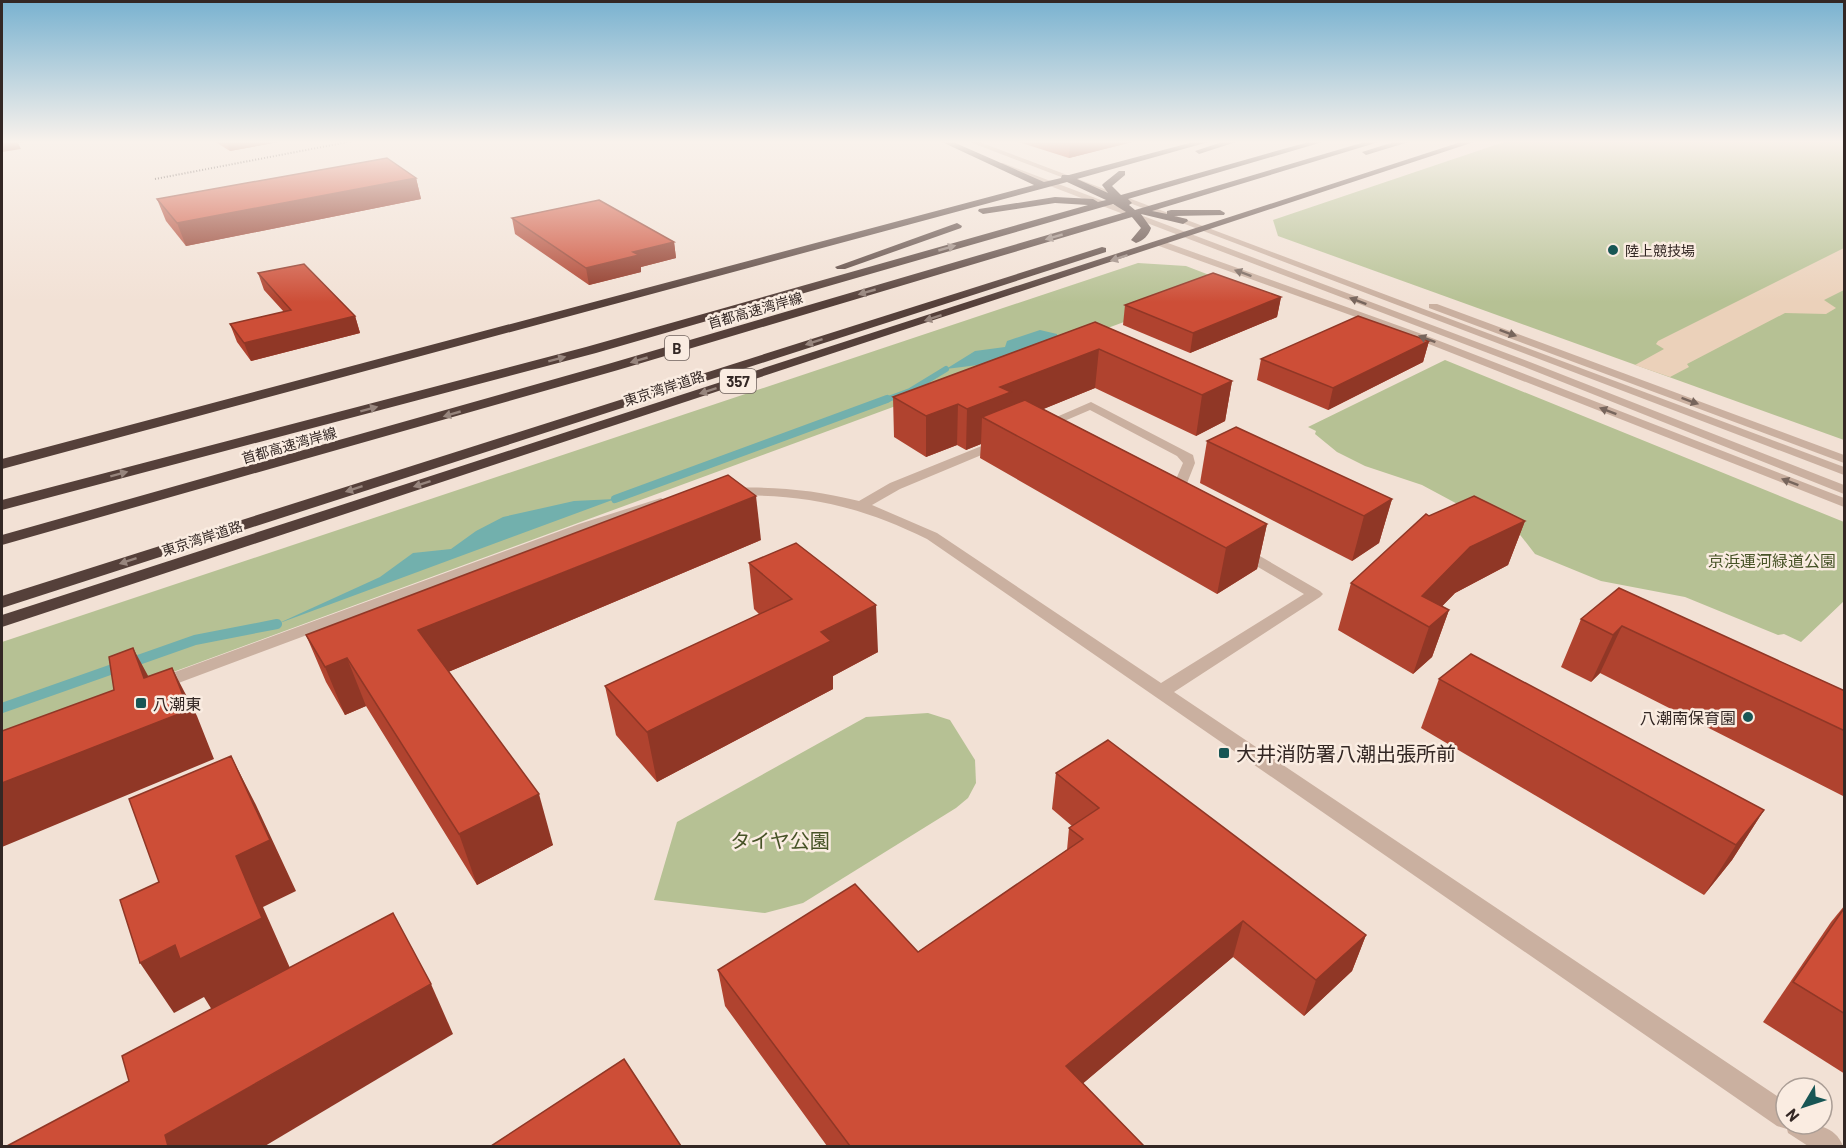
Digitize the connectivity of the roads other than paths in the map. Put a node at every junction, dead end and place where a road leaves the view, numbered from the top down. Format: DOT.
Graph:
graph roads {
  1 [pos="1007,195"];
  2 [pos="1027,195"];
  3 [pos="1079,195"];
  4 [pos="1090,195"];
  5 [pos="1105,195"];
  6 [pos="1111,195"];
  7 [pos="1135,195"];
  8 [pos="1197,195"];
  9 [pos="1295,195"];
  10 [pos="1305,195"];
  11 [pos="1113,198"];
  12 [pos="1101,203"];
  13 [pos="1126,206"];
  14 [pos="1155,210"];
  15 [pos="975,212"];
  16 [pos="1139,214"];
  17 [pos="1183,220"];
  18 [pos="1216,223"];
  19 [pos="957,226"];
  20 [pos="1192,238"];
  21 [pos="1136,240"];
  22 [pos="1162,244"];
  23 [pos="591,350"];
  24 [pos="610,408"];
  25 [pos="111,434"];
  26 [pos="341,446"];
  27 [pos="1845,459"];
  28 [pos="2,464"];
  29 [pos="1845,471"];
  30 [pos="446,476"];
  31 [pos="1845,490"];
  32 [pos="711,494"];
  33 [pos="681,498"];
  34 [pos="1845,503"];
  35 [pos="2,504"];
  36 [pos="863,505"];
  37 [pos="1181,515"];
  38 [pos="2,540"];
  39 [pos="1232,546"];
  40 [pos="2,550"];
  41 [pos="2,602"];
  42 [pos="45,606"];
  43 [pos="2,616"];
  44 [pos="2,621"];
  45 [pos="148,688"];
  46 [pos="1162,691"];
  47 [pos="1774,1109"];
  48 [pos="1815,1136"];
  49 [pos="1830,1146"];
  1 -- 25 [label="highway"];
  2 -- 15 [label="highway"];
  3 -- 12 [label="street"];
  4 -- 11 [label="highway"];
  5 -- 11 [label="highway"];
  6 -- 11 [label="highway"];
  23 -- 7 [label="highway, 首都高速湾岸線 / B, one-way"];
  8 -- 26 [label="highway, 首都高速湾岸線 / B, one-way"];
  9 -- 18 [label="highway"];
  10 -- 18 [label="highway, 東京湾岸道路 / 357"];
  11 -- 13 [label="highway"];
  11 -- 14 [label="street"];
  12 -- 13 [label="highway"];
  12 -- 15 [label="highway"];
  12 -- 16 [label="street"];
  13 -- 14 [label="highway"];
  13 -- 16 [label="highway"];
  14 -- 17 [label="street"];
  14 -- 18 [label="highway"];
  15 -- 25 [label="highway"];
  16 -- 17 [label="highway"];
  16 -- 20 [label="highway"];
  16 -- 21 [label="highway"];
  17 -- 18 [label="street"];
  18 -- 22 [label="highway, 東京湾岸道路 / 357"];
  18 -- 27 [label="street, one-way"];
  18 -- 29 [label="street"];
  19 -- 23 [label="highway"];
  20 -- 21 [label="highway"];
  31 -- 20 [label="street, one-way"];
  21 -- 24 [label="highway, one-way"];
  22 -- 30 [label="highway, 東京湾岸道路 / 357, one-way"];
  34 -- 22 [label="street, one-way"];
  35 -- 23 [label="highway, 首都高速湾岸線 / B, one-way"];
  24 -- 30 [label="highway"];
  24 -- 41 [label="highway, one-way"];
  25 -- 28 [label="highway"];
  26 -- 38 [label="highway, 首都高速湾岸線 / B"];
  26 -- 40 [label="highway"];
  30 -- 42 [label="highway, 東京湾岸道路 / 357, one-way"];
  32 -- 36 [label="street"];
  33 -- 45 [label="street"];
  36 -- 37 [label="street"];
  36 -- 46 [label="street"];
  39 -- 46 [label="street"];
  42 -- 43 [label="highway"];
  42 -- 44 [label="highway, 東京湾岸道路 / 357"];
  46 -- 47 [label="street"];
  48 -- 49 [label="street"];
}
